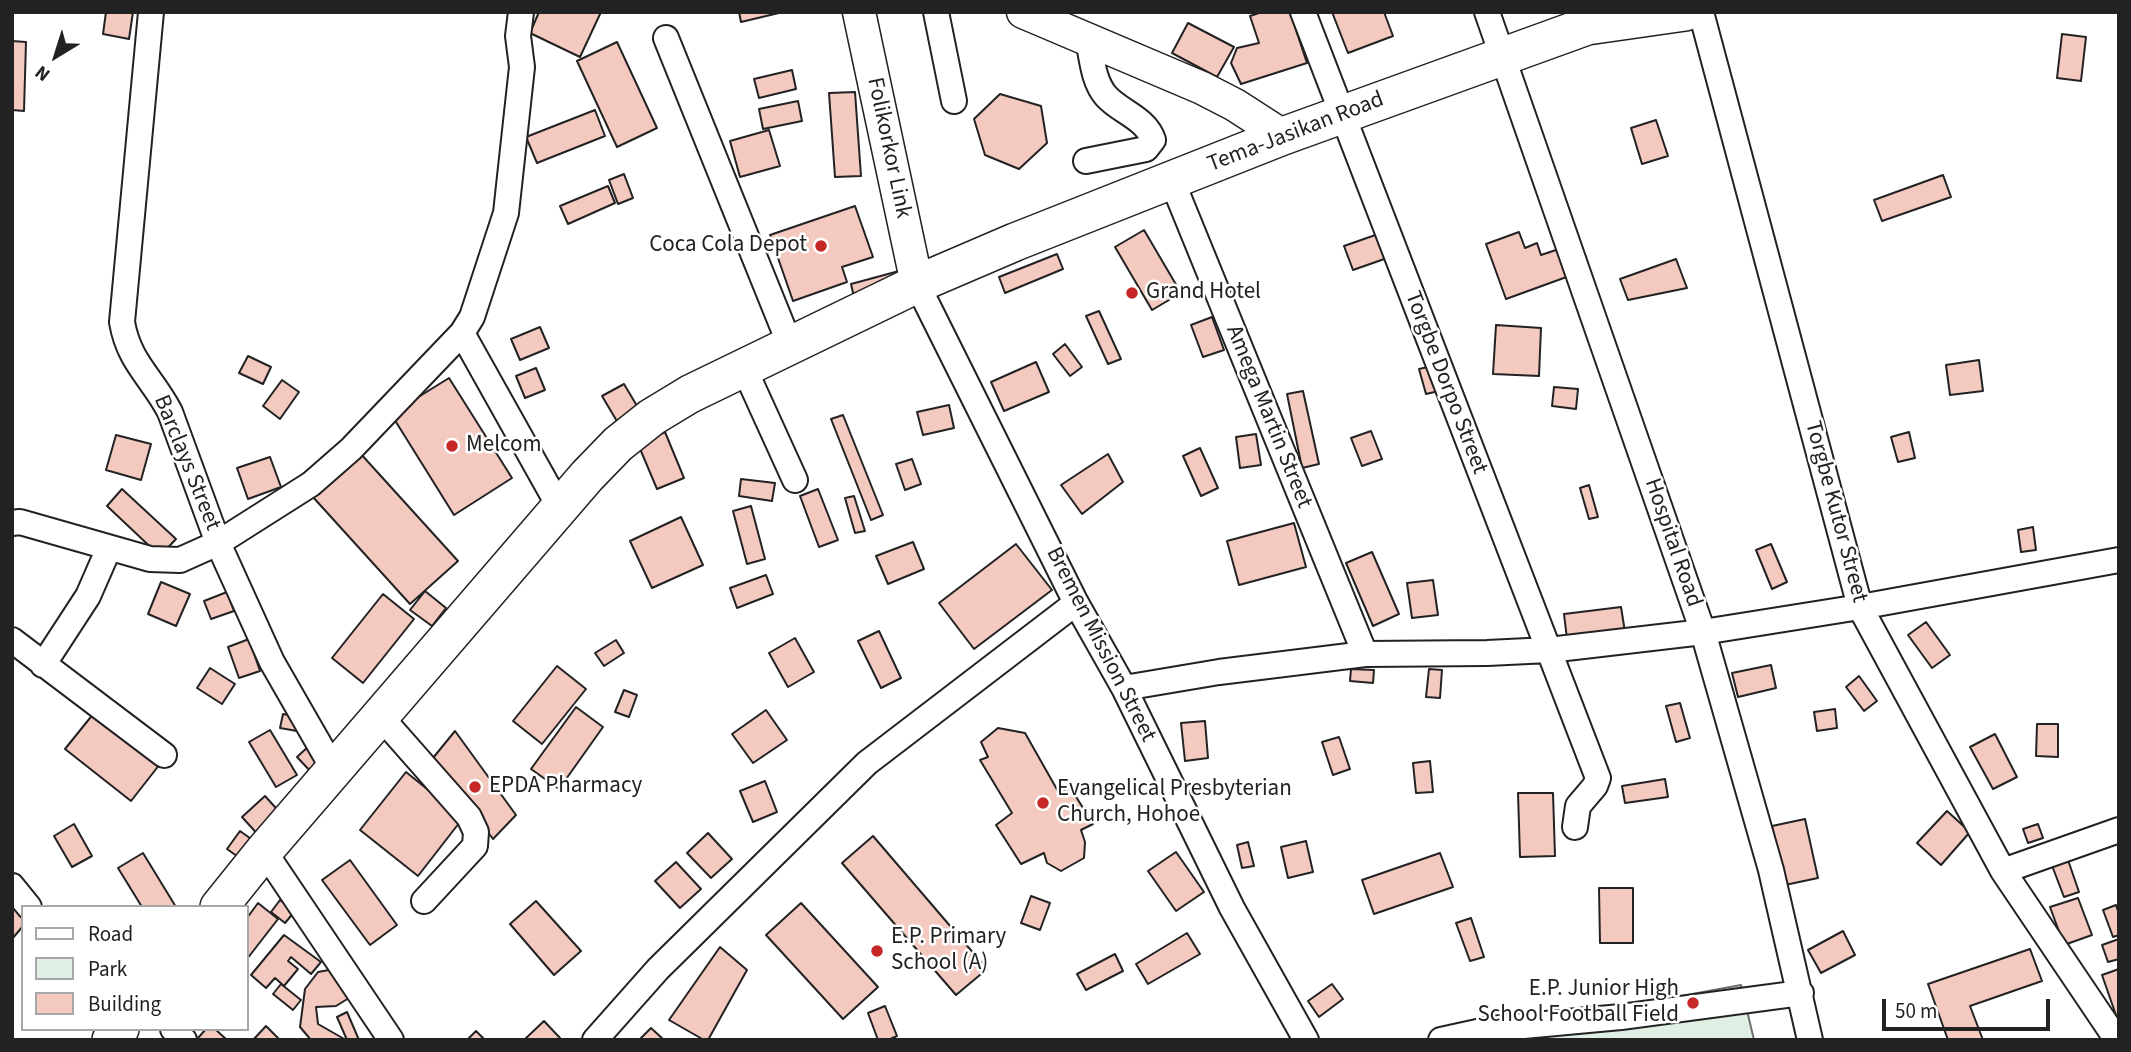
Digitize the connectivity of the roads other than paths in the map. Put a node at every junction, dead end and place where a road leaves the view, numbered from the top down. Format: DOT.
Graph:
graph roads {
  1 [pos="151,12"];
  2 [pos="521,12"];
  3 [pos="859,12"];
  4 [pos="936,12"];
  5 [pos="1023,12"];
  6 [pos="1303,12"];
  7 [pos="1487,12"];
  8 [pos="1685,12"];
  9 [pos="1701,12"];
  10 [pos="1594,19"];
  11 [pos="666,37"];
  12 [pos="1088,39"];
  13 [pos="1502,57"];
  14 [pos="954,100"];
  15 [pos="1341,115"];
  16 [pos="1283,136"];
  17 [pos="1086,161"];
  18 [pos="1172,180"];
  19 [pos="917,284"];
  20 [pos="462,333"];
  21 [pos="790,345"];
  22 [pos="744,368"];
  23 [pos="795,480"];
  24 [pos="560,508"];
  25 [pos="12,523"];
  26 [pos="218,543"];
  27 [pos="109,548"];
  28 [pos="2119,561"];
  29 [pos="1076,603"];
  30 [pos="1860,607"];
  31 [pos="1703,632"];
  32 [pos="12,640"];
  33 [pos="1549,650"];
  34 [pos="1365,654"];
  35 [pos="43,665"];
  36 [pos="1124,688"];
  37 [pos="380,716"];
  38 [pos="164,755"];
  39 [pos="334,770"];
  40 [pos="1576,827"];
  41 [pos="2119,830"];
  42 [pos="264,851"];
  43 [pos="2003,871"];
  44 [pos="12,886"];
  45 [pos="424,901"];
  46 [pos="27,905"];
  47 [pos="221,905"];
  48 [pos="1801,993"];
  49 [pos="391,1040"];
  50 [pos="595,1040"];
  51 [pos="1306,1040"];
  52 [pos="1441,1040"];
  53 [pos="1810,1040"];
  54 [pos="2117,1040"];
  1 -- 26 [label="street, Barclays Street"];
  2 -- 20 [label="street"];
  3 -- 19 [label="main road, Folikorkor Link"];
  4 -- 14 [label="street"];
  5 -- 12 [label="main road"];
  6 -- 15 [label="street, Torgbe Dorpo Street"];
  7 -- 13 [label="street, Hospital Road"];
  8 -- 10 [label="highway, Tema-Jasikan Road"];
  9 -- 30 [label="street, Torgbe Kutor Street"];
  10 -- 13 [label="highway, Tema-Jasikan Road"];
  11 -- 21 [label="street"];
  12 -- 16 [label="main road"];
  12 -- 17 [label="street"];
  13 -- 15 [label="highway, Tema-Jasikan Road"];
  13 -- 31 [label="street, Hospital Road"];
  15 -- 16 [label="highway, Tema-Jasikan Road"];
  15 -- 33 [label="street, Torgbe Dorpo Street"];
  16 -- 18 [label="highway, Tema-Jasikan Road"];
  18 -- 19 [label="highway, Tema-Jasikan Road"];
  18 -- 34 [label="street, Amega Martin Street"];
  19 -- 21 [label="highway, Tema-Jasikan Road"];
  19 -- 29 [label="street, Bremen Mission Street"];
  20 -- 24 [label="street"];
  20 -- 26 [label="street"];
  21 -- 22 [label="highway, Tema-Jasikan Road"];
  22 -- 23 [label="street"];
  22 -- 24 [label="highway, Tema-Jasikan Road"];
  24 -- 37 [label="highway, Tema-Jasikan Road"];
  25 -- 27 [label="street"];
  26 -- 27 [label="street"];
  26 -- 39 [label="street, Barclays Street"];
  27 -- 35 [label="street"];
  28 -- 30 [label="street"];
  29 -- 36 [label="street, Bremen Mission Street"];
  29 -- 50 [label="street"];
  30 -- 31 [label="street"];
  30 -- 43 [label="street, Torgbe Kutor Street"];
  31 -- 33 [label="street"];
  31 -- 48 [label="street, Hospital Road"];
  32 -- 35 [label="street"];
  33 -- 34 [label="street"];
  33 -- 40 [label="street, Torgbe Dorpo Street"];
  34 -- 36 [label="street"];
  35 -- 38 [label="street"];
  36 -- 51 [label="street, Bremen Mission Street"];
  37 -- 39 [label="highway, Tema-Jasikan Road"];
  37 -- 45 [label="street"];
  39 -- 42 [label="highway, Tema-Jasikan Road"];
  41 -- 43 [label="street"];
  42 -- 47 [label="highway, Tema-Jasikan Road"];
  42 -- 49 [label="street"];
  43 -- 54 [label="street, Torgbe Kutor Street"];
  44 -- 46 [label="street"];
  48 -- 52 [label="street"];
  48 -- 53 [label="street, Hospital Road"];
}
